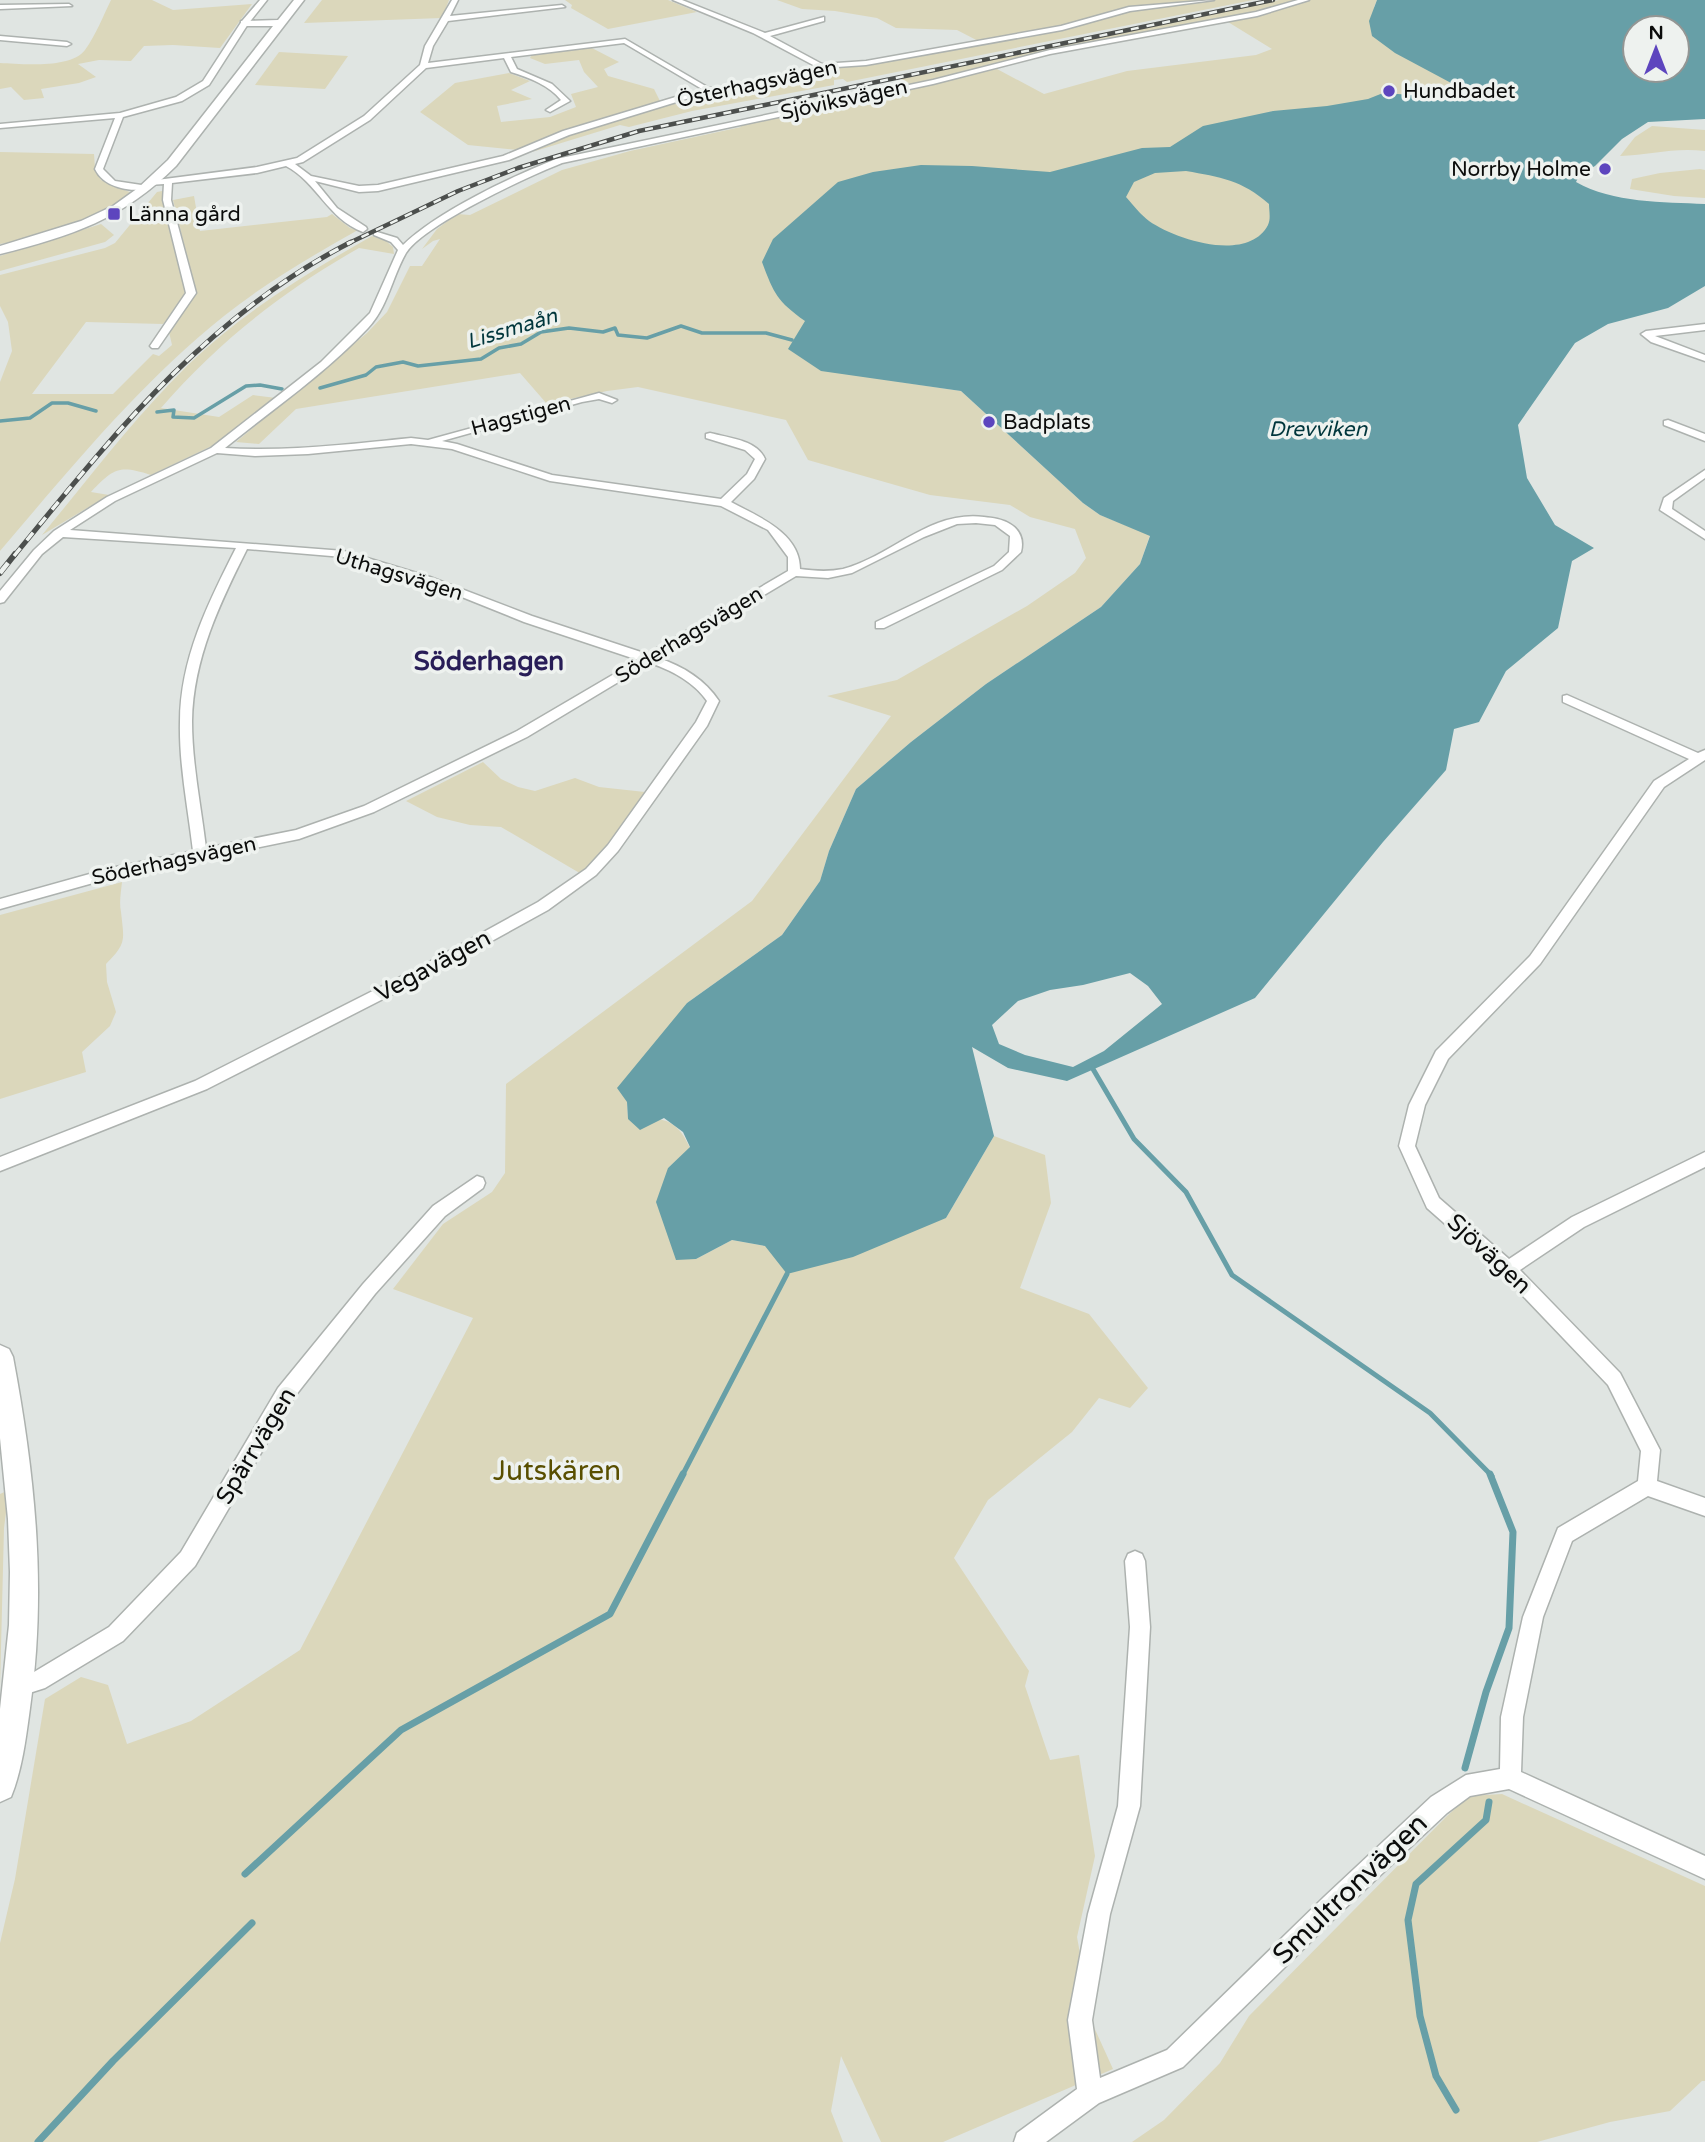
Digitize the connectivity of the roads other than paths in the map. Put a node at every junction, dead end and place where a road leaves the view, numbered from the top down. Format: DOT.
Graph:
graph roads {
  1 [pos="264,0"];
  2 [pos="299,0"];
  3 [pos="455,0"];
  4 [pos="676,0"];
  5 [pos="1211,0"];
  6 [pos="1306,0"];
  7 [pos="69,6"];
  8 [pos="562,6"];
  9 [pos="0,7"];
  10 [pos="446,19"];
  11 [pos="821,19"];
  12 [pos="246,23"];
  13 [pos="281,23"];
  14 [pos="765,35"];
  15 [pos="0,38"];
  16 [pos="67,44"];
  17 [pos="508,55"];
  18 [pos="424,66"];
  19 [pos="821,66"];
  20 [pos="708,90"];
  21 [pos="550,110"];
  22 [pos="120,115"];
  23 [pos="0,126"];
  24 [pos="289,164"];
  25 [pos="311,178"];
  26 [pos="168,182"];
  27 [pos="149,186"];
  28 [pos="363,229"];
  29 [pos="377,233"];
  30 [pos="0,250"];
  31 [pos="403,250"];
  32 [pos="1705,327"];
  33 [pos="155,346"];
  34 [pos="1705,358"];
  35 [pos="612,400"];
  36 [pos="1668,423"];
  37 [pos="710,436"];
  38 [pos="1705,438"];
  39 [pos="431,441"];
  40 [pos="215,450"];
  41 [pos="1705,473"];
  42 [pos="724,503"];
  43 [pos="58,533"];
  44 [pos="1705,536"];
  45 [pos="243,545"];
  46 [pos="794,572"];
  47 [pos="0,599"];
  48 [pos="880,625"];
  49 [pos="645,660"];
  50 [pos="1567,699"];
  51 [pos="1702,756"];
  52 [pos="200,854"];
  53 [pos="0,904"];
  54 [pos="1705,1159"];
  55 [pos="0,1164"];
  56 [pos="477,1183"];
  57 [pos="1508,1269"];
  58 [pos="0,1357"];
  59 [pos="1647,1486"];
  60 [pos="1705,1507"];
  61 [pos="1135,1561"];
  62 [pos="20,1686"];
  63 [pos="1510,1778"];
  64 [pos="0,1786"];
  65 [pos="1705,1868"];
  66 [pos="1090,2094"];
  67 [pos="1026,2142"];
  1 -- 12 [label="street"];
  2 -- 13 [label="street"];
  3 -- 10 [label="street"];
  4 -- 14 [label="street"];
  5 -- 19 [label="street, Österhagsvägen"];
  6 -- 31 [label="street, Sjöviksvägen"];
  7 -- 9 [label="street"];
  8 -- 10 [label="street"];
  10 -- 18 [label="street"];
  11 -- 14 [label="street"];
  12 -- 13 [label="street"];
  12 -- 22 [label="street"];
  13 -- 27 [label="street"];
  14 -- 19 [label="street"];
  15 -- 16 [label="street"];
  17 -- 18 [label="street"];
  17 -- 20 [label="street"];
  17 -- 21 [label="street"];
  18 -- 24 [label="street"];
  19 -- 20 [label="street, Österhagsvägen"];
  20 -- 25 [label="street, Österhagsvägen"];
  22 -- 23 [label="street"];
  22 -- 27 [label="street"];
  24 -- 25 [label="street"];
  24 -- 26 [label="street"];
  25 -- 28 [label="street"];
  26 -- 27 [label="street"];
  26 -- 33 [label="street"];
  27 -- 30 [label="street"];
  29 -- 31 [label="street"];
  31 -- 40 [label="street"];
  32 -- 34 [label="street"];
  35 -- 39 [label="street, Hagstigen"];
  36 -- 38 [label="street"];
  37 -- 42 [label="street"];
  39 -- 40 [label="street"];
  39 -- 42 [label="street"];
  40 -- 43 [label="street"];
  41 -- 44 [label="street"];
  42 -- 46 [label="street"];
  43 -- 45 [label="street, Uthagsvägen"];
  43 -- 47 [label="street"];
  45 -- 49 [label="street, Uthagsvägen"];
  45 -- 52 [label="street"];
  46 -- 48 [label="street"];
  46 -- 49 [label="street, Söderhagsvägen"];
  49 -- 52 [label="street, Söderhagsvägen"];
  49 -- 55 [label="street, Vegavägen"];
  50 -- 51 [label="street"];
  51 -- 57 [label="street, Sjövägen"];
  52 -- 53 [label="street, Söderhagsvägen"];
  54 -- 57 [label="street"];
  56 -- 62 [label="street, Spärrvägen"];
  57 -- 59 [label="street, Sjövägen"];
  58 -- 62 [label="street"];
  59 -- 60 [label="street"];
  59 -- 63 [label="street"];
  61 -- 66 [label="street"];
  62 -- 64 [label="street"];
  63 -- 65 [label="street"];
  63 -- 66 [label="street, Smultronvägen"];
  66 -- 67 [label="street, Smultronvägen"];
}
